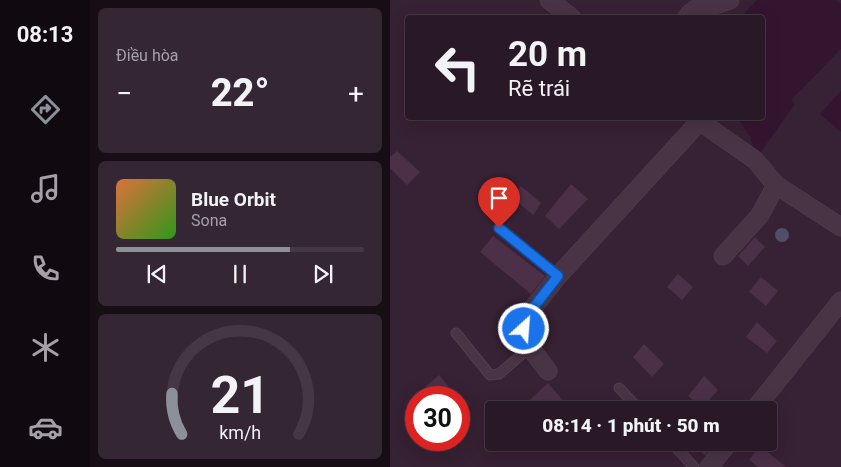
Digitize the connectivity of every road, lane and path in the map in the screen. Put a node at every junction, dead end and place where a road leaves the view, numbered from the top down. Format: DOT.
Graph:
graph roads {
  1 [pos="549,0"];
  2 [pos="730,0"];
  3 [pos="568,15"];
  4 [pos="688,15"];
  5 [pos="697,120"];
  6 [pos="776,185"];
  7 [pos="841,227"];
  8 [pos="499,228"];
  9 [pos="723,256"];
  10 [pos="558,276"];
  11 [pos="841,301"];
  12 [pos="456,333"];
  13 [pos="529,348"];
  14 [pos="548,371"];
  15 [pos="618,388"];
  16 [pos="631,401"];
  17 [pos="761,401"];
  18 [pos="679,451"];
  19 [pos="722,451"];
  20 [pos="694,467"];
  21 [pos="709,467"];
  1 -- 3 [label="street"];
  2 -- 4 [label="street"];
  5 -- 6 [label="street"];
  5 -- 10 [label="street"];
  6 -- 7 [label="street"];
  6 -- 9 [label="street"];
  8 -- 10 [label="lane"];
  10 -- 13 [label="street"];
  11 -- 17 [label="street"];
  12 -- 13 [label="lane"];
  13 -- 14 [label="street"];
  15 -- 16 [label="lane"];
  18 -- 20 [label="lane"];
  19 -- 21 [label="street"];
}
